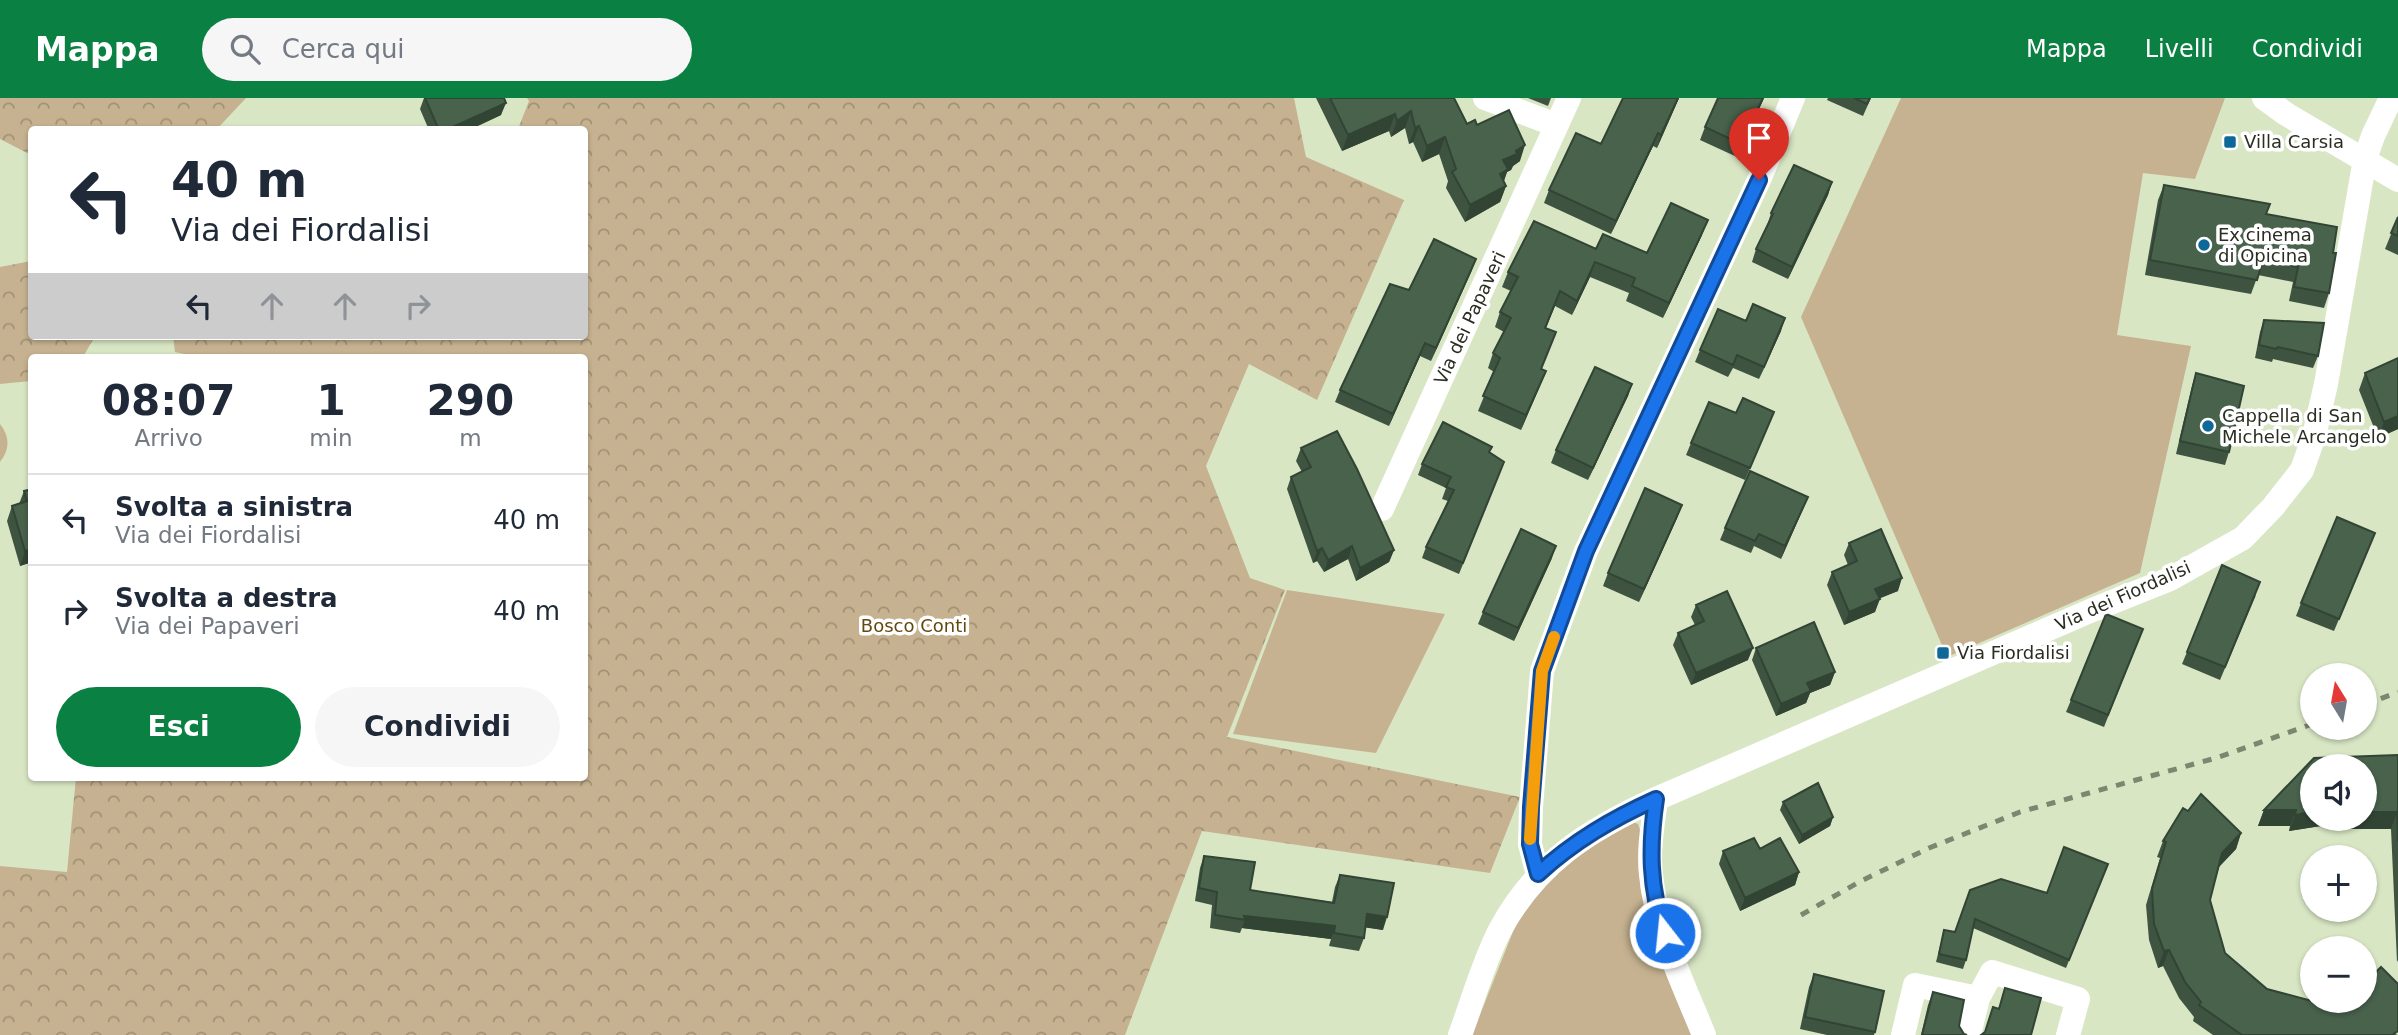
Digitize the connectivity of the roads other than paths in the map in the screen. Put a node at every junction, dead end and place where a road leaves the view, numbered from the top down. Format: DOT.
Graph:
graph roads {
  1 [pos="1485,98"];
  2 [pos="1569,98"];
  3 [pos="1793,98"];
  4 [pos="2264,98"];
  5 [pos="2391,98"];
  6 [pos="1556,125"];
  7 [pos="2365,159"];
  8 [pos="2398,180"];
  9 [pos="1382,509"];
  10 [pos="1656,799"];
  11 [pos="1538,874"];
  12 [pos="1978,998"];
  13 [pos="1460,1035"];
  14 [pos="1704,1035"];
  15 [pos="1903,1035"];
  16 [pos="1969,1035"];
  17 [pos="2068,1035"];
  1 -- 6 [label="street"];
  2 -- 6 [label="street, Via dei Papaveri"];
  3 -- 11 [label="street"];
  4 -- 7 [label="street"];
  5 -- 7 [label="street, Via dei Fiordalisi"];
  6 -- 9 [label="street, Via dei Papaveri"];
  7 -- 8 [label="street"];
  7 -- 10 [label="street, Via dei Fiordalisi"];
  10 -- 11 [label="street, Via dei Fiordalisi"];
  10 -- 14 [label="street"];
  11 -- 13 [label="street"];
  12 -- 15 [label="street"];
  12 -- 16 [label="street"];
  12 -- 17 [label="street"];
}
